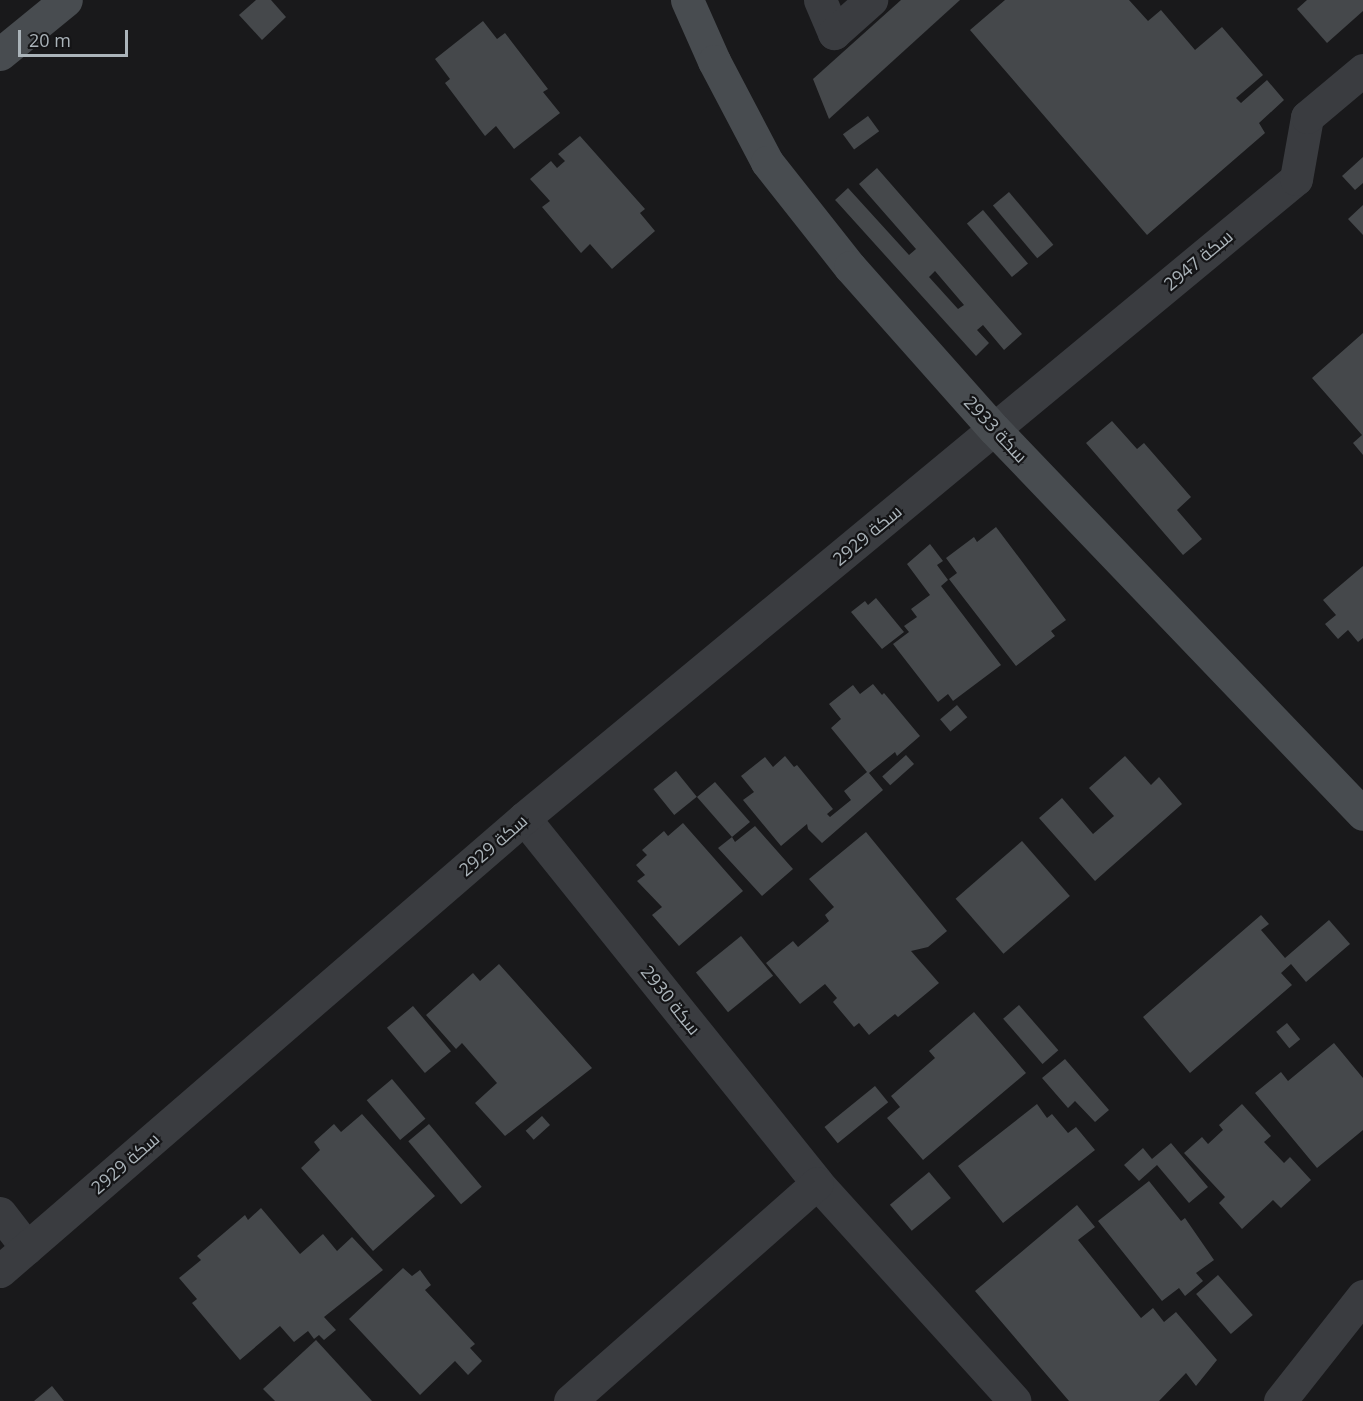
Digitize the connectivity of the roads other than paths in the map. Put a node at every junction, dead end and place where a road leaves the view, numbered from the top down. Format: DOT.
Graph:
graph roads {
  1 [pos="66,0"];
  2 [pos="687,0"];
  3 [pos="820,0"];
  4 [pos="871,0"];
  5 [pos="0,54"];
  6 [pos="1363,70"];
  7 [pos="994,429"];
  8 [pos="1363,814"];
  9 [pos="524,818"];
  10 [pos="817,1183"];
  11 [pos="0,1213"];
  12 [pos="27,1248"];
  13 [pos="0,1271"];
  14 [pos="1363,1296"];
  15 [pos="570,1401"];
  16 [pos="1015,1401"];
  17 [pos="1280,1401"];
  1 -- 5 [label="street"];
  2 -- 7 [label="street, سكة 2933"];
  3 -- 4 [label="street"];
  6 -- 7 [label="street, سكة 2947"];
  7 -- 8 [label="street, سكة 2933"];
  7 -- 9 [label="street, سكة 2929"];
  9 -- 10 [label="street, سكة 2930"];
  9 -- 12 [label="street, سكة 2929"];
  10 -- 15 [label="street"];
  10 -- 16 [label="street, سكة 2930"];
  11 -- 12 [label="street"];
  12 -- 13 [label="street, سكة 2929"];
  14 -- 17 [label="street"];
}
